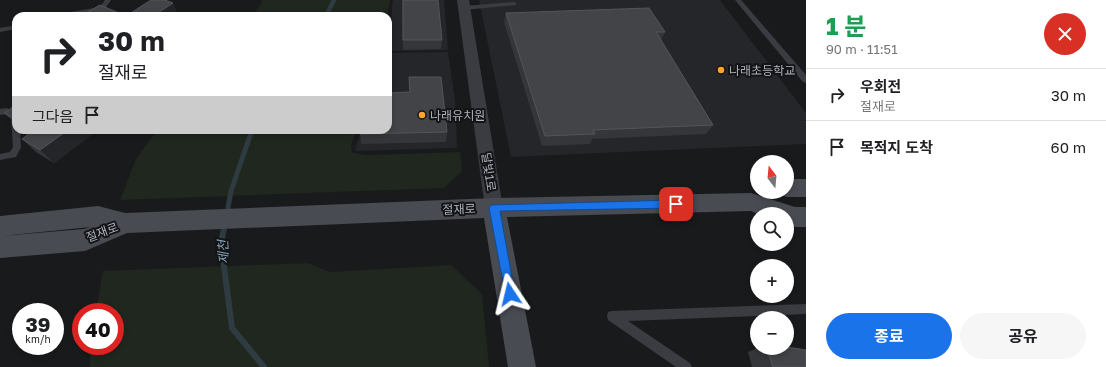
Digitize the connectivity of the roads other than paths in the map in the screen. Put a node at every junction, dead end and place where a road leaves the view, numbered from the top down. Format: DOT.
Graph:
graph roads {
  1 [pos="108,0"];
  2 [pos="738,0"];
  3 [pos="464,4"];
  4 [pos="514,4"];
  5 [pos="101,9"];
  6 [pos="83,12"];
  7 [pos="99,12"];
  8 [pos="12,28"];
  9 [pos="0,30"];
  10 [pos="803,73"];
  11 [pos="806,80"];
  12 [pos="0,112"];
  13 [pos="12,114"];
  14 [pos="17,134"];
  15 [pos="0,157"];
  16 [pos="794,188"];
  17 [pos="806,188"];
  18 [pos="750,197"];
  19 [pos="763,199"];
  20 [pos="775,207"];
  21 [pos="494,208"];
  22 [pos="794,217"];
  23 [pos="806,217"];
  24 [pos="125,223"];
  25 [pos="0,226"];
  26 [pos="0,247"];
  27 [pos="806,309"];
  28 [pos="522,367"];
  29 [pos="686,367"];
  1 -- 5 [label="lane"];
  2 -- 10 [label="lane"];
  3 -- 4 [label="lane"];
  3 -- 21 [label="street, 달빛1로"];
  5 -- 6 [label="lane"];
  5 -- 7 [label="lane"];
  8 -- 9 [label="lane"];
  10 -- 11 [label="lane"];
  12 -- 13 [label="lane"];
  14 -- 15 [label="lane"];
  16 -- 17 [label="street"];
  18 -- 21 [label="street, 절재로"];
  19 -- 20 [label="street, 절재로"];
  21 -- 24 [label="street, 절재로"];
  21 -- 28 [label="street, 달빛1로"];
  22 -- 23 [label="street, 절재로"];
  24 -- 25 [label="street, 절재로"];
  24 -- 26 [label="street, 절재로"];
  27 -- 29 [label="lane"];
}
